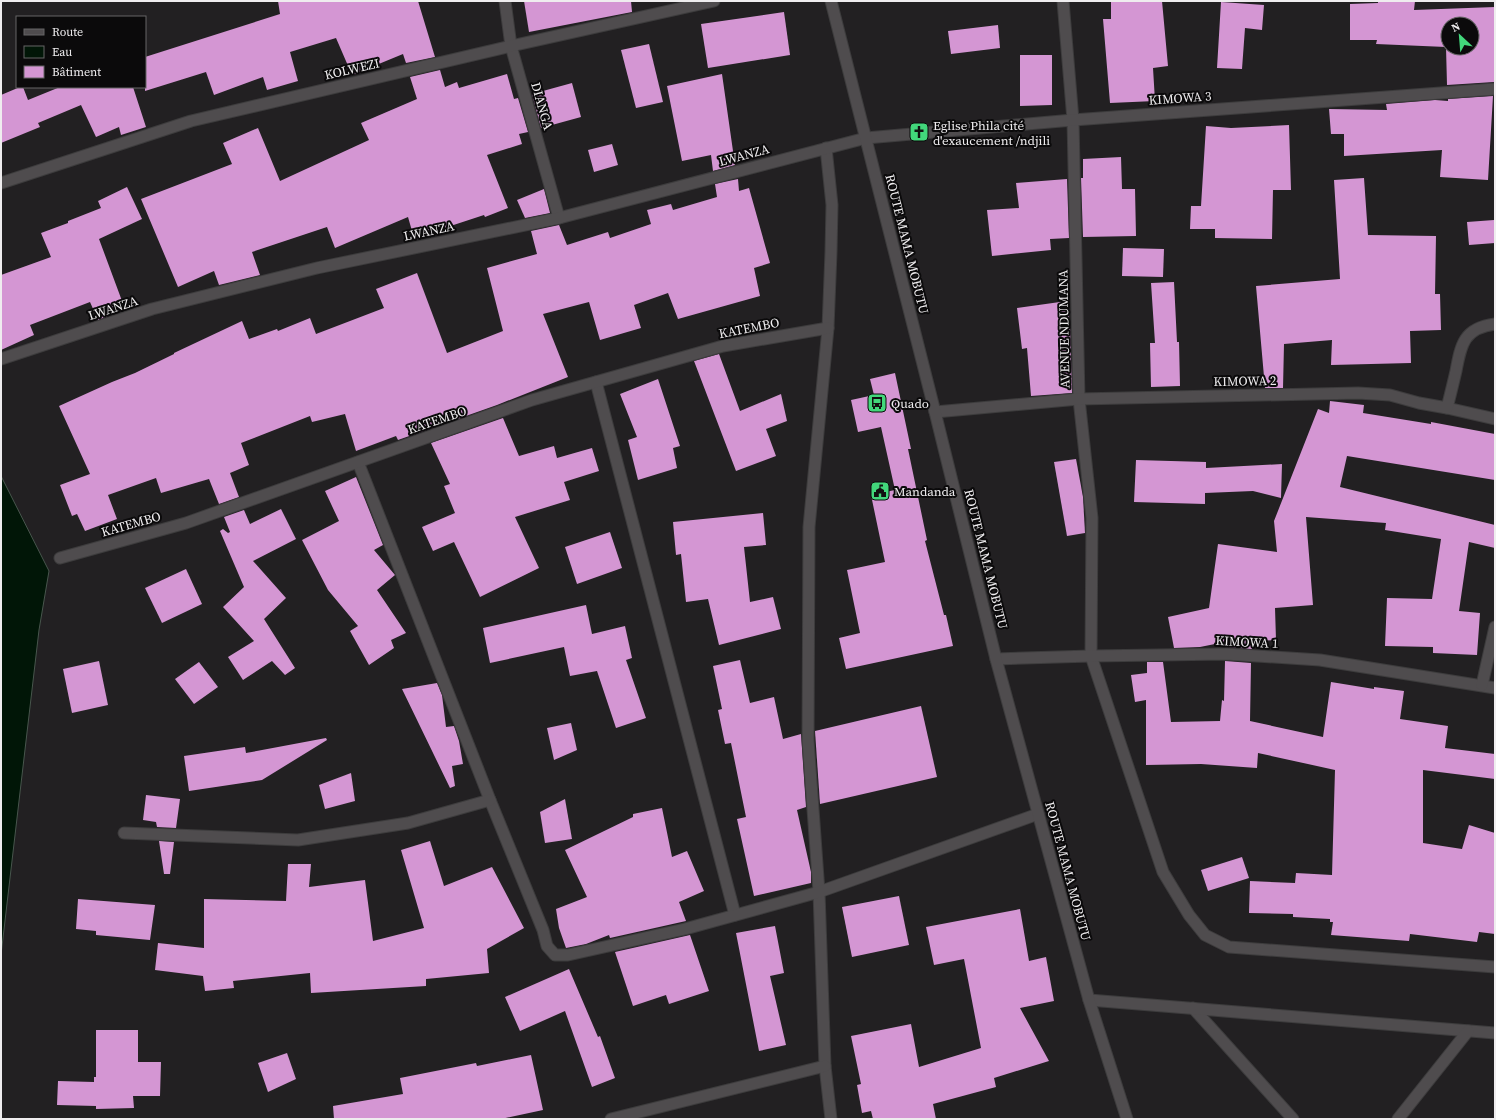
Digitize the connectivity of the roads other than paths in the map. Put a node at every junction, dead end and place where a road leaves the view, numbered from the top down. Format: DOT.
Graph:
graph roads {
  1 [pos="505,1"];
  2 [pos="714,1"];
  3 [pos="832,1"];
  4 [pos="1063,1"];
  5 [pos="511,46"];
  6 [pos="1495,89"];
  7 [pos="1073,120"];
  8 [pos="866,138"];
  9 [pos="826,148"];
  10 [pos="1,183"];
  11 [pos="559,218"];
  12 [pos="1495,324"];
  13 [pos="828,328"];
  14 [pos="1,359"];
  15 [pos="596,382"];
  16 [pos="1079,399"];
  17 [pos="1447,408"];
  18 [pos="935,412"];
  19 [pos="1495,419"];
  20 [pos="358,462"];
  21 [pos="60,558"];
  22 [pos="1495,627"];
  23 [pos="1091,656"];
  24 [pos="996,659"];
  25 [pos="1482,685"];
  26 [pos="1495,688"];
  27 [pos="490,800"];
  28 [pos="1038,814"];
  29 [pos="124,833"];
  30 [pos="818,892"];
  31 [pos="735,915"];
  32 [pos="1495,967"];
  33 [pos="1090,1000"];
  34 [pos="1193,1008"];
  35 [pos="1468,1031"];
  36 [pos="1495,1033"];
  37 [pos="825,1066"];
  38 [pos="1124,1118"];
  39 [pos="611,1119"];
  40 [pos="831,1119"];
  41 [pos="1293,1119"];
  42 [pos="1398,1119"];
  1 -- 5 [label="street, DIANGA"];
  2 -- 5 [label="street, KOLWEZI"];
  3 -- 8 [label="street, ROUTE MAMA MOBUTU"];
  4 -- 7 [label="street, AVENUE NDUMANA"];
  5 -- 10 [label="street, KOLWEZI"];
  5 -- 11 [label="street, DIANGA"];
  6 -- 7 [label="street, KIMOWA 3"];
  7 -- 8 [label="street, KIMOWA 3"];
  7 -- 16 [label="street, AVENUE NDUMANA"];
  8 -- 9 [label="street, LWANZA"];
  8 -- 18 [label="street, ROUTE MAMA MOBUTU"];
  9 -- 11 [label="street, LWANZA"];
  9 -- 13 [label="street"];
  11 -- 14 [label="street, LWANZA"];
  12 -- 17 [label="street"];
  13 -- 15 [label="street, KATEMBO"];
  13 -- 30 [label="street"];
  15 -- 20 [label="street, KATEMBO"];
  15 -- 31 [label="street"];
  16 -- 17 [label="street, KIMOWA 2"];
  16 -- 18 [label="street, KIMOWA 2"];
  16 -- 23 [label="street, AVENUE NDUMANA"];
  17 -- 19 [label="street, KIMOWA 2"];
  18 -- 24 [label="street, ROUTE MAMA MOBUTU"];
  20 -- 21 [label="street, KATEMBO"];
  20 -- 27 [label="street"];
  22 -- 25 [label="street"];
  23 -- 24 [label="street, KIMOWA 1"];
  23 -- 25 [label="street, KIMOWA 1"];
  23 -- 32 [label="street, AVENUE NDUMANA"];
  24 -- 28 [label="street, ROUTE MAMA MOBUTU"];
  25 -- 26 [label="street, KIMOWA 1"];
  27 -- 29 [label="street"];
  27 -- 31 [label="street"];
  28 -- 30 [label="street"];
  28 -- 33 [label="street, ROUTE MAMA MOBUTU"];
  30 -- 31 [label="street"];
  30 -- 37 [label="street"];
  33 -- 34 [label="street"];
  33 -- 38 [label="street, ROUTE MAMA MOBUTU"];
  34 -- 35 [label="street"];
  34 -- 41 [label="street"];
  35 -- 36 [label="street"];
  35 -- 42 [label="street"];
  37 -- 39 [label="street"];
  37 -- 40 [label="street"];
}
